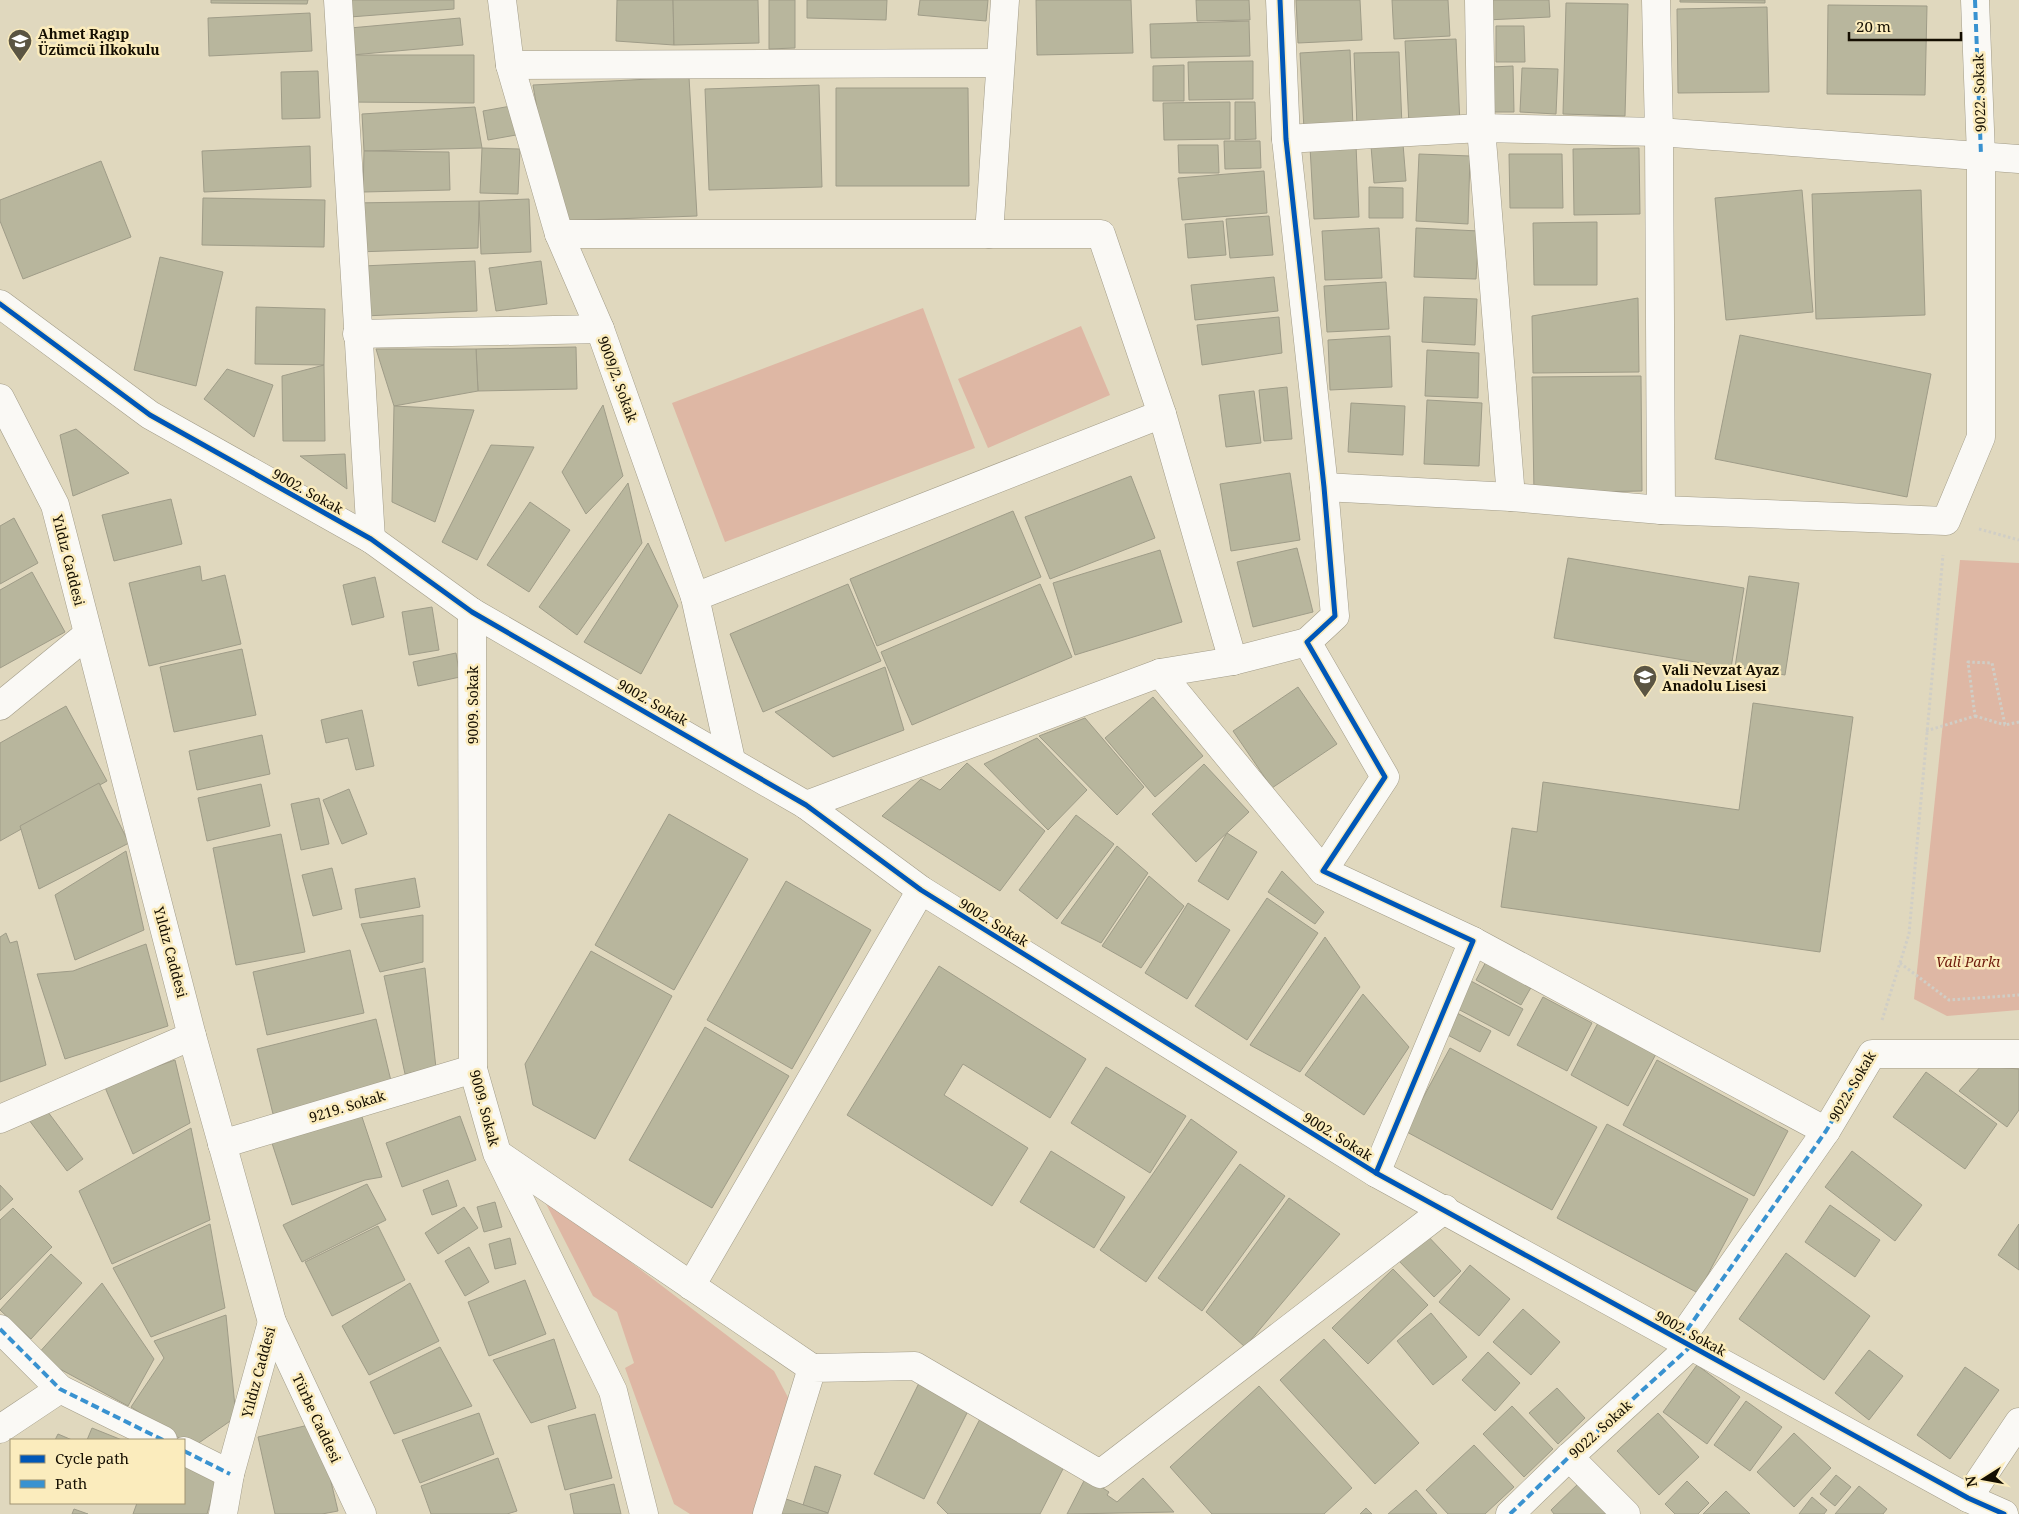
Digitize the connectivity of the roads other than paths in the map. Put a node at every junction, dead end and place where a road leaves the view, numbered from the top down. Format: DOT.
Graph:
graph roads {
  1 [pos="338,0"];
  2 [pos="502,0"];
  3 [pos="1005,0"];
  4 [pos="1280,0"];
  5 [pos="1479,0"];
  6 [pos="1656,0"];
  7 [pos="1975,0"];
  8 [pos="1000,63"];
  9 [pos="510,66"];
  10 [pos="1481,128"];
  11 [pos="1659,132"];
  12 [pos="1286,139"];
  13 [pos="1981,155"];
  14 [pos="2019,159"];
  15 [pos="559,234"];
  16 [pos="989,234"];
  17 [pos="0,304"];
  18 [pos="600,328"];
  19 [pos="357,334"];
  20 [pos="0,398"];
  21 [pos="1162,414"];
  22 [pos="1324,487"];
  23 [pos="1511,497"];
  24 [pos="1661,510"];
  25 [pos="371,539"];
  26 [pos="696,597"];
  27 [pos="472,612"];
  28 [pos="88,634"];
  29 [pos="1307,642"];
  30 [pos="1232,661"];
  31 [pos="1160,673"];
  32 [pos="0,706"];
  33 [pos="731,760"];
  34 [pos="806,805"];
  35 [pos="1323,871"];
  36 [pos="921,890"];
  37 [pos="1473,941"];
  38 [pos="192,1036"];
  39 [pos="2019,1054"];
  40 [pos="473,1069"];
  41 [pos="0,1118"];
  42 [pos="1826,1131"];
  43 [pos="222,1144"];
  44 [pos="497,1153"];
  45 [pos="1376,1173"];
  46 [pos="1445,1209"];
  47 [pos="691,1286"];
  48 [pos="272,1322"];
  49 [pos="0,1329"];
  50 [pos="1686,1343"];
  51 [pos="812,1368"];
  52 [pos="60,1389"];
  53 [pos="2019,1422"];
  54 [pos="0,1430"];
  55 [pos="160,1439"];
  56 [pos="185,1452"];
  57 [pos="1569,1456"];
  58 [pos="230,1474"];
  59 [pos="1968,1498"];
  60 [pos="223,1514"];
  61 [pos="362,1514"];
  62 [pos="644,1514"];
  63 [pos="767,1514"];
  64 [pos="1510,1514"];
  65 [pos="1626,1514"];
  66 [pos="2004,1514"];
  1 -- 19 [label="street"];
  2 -- 9 [label="street, 9009/2. Sokak"];
  3 -- 8 [label="street"];
  4 -- 12 [label="street"];
  5 -- 10 [label="street"];
  6 -- 11 [label="street"];
  7 -- 13 [label="street, 9022. Sokak"];
  8 -- 9 [label="street"];
  8 -- 16 [label="street"];
  9 -- 15 [label="street, 9009/2. Sokak"];
  10 -- 11 [label="street"];
  10 -- 12 [label="street"];
  10 -- 23 [label="street"];
  11 -- 13 [label="street"];
  11 -- 24 [label="street"];
  12 -- 22 [label="street"];
  13 -- 14 [label="street"];
  13 -- 24 [label="street, 9022. Sokak"];
  15 -- 16 [label="street"];
  15 -- 18 [label="street, 9009/2. Sokak"];
  16 -- 21 [label="street"];
  17 -- 25 [label="street, 9002. Sokak"];
  18 -- 19 [label="street"];
  18 -- 26 [label="street, 9009/2. Sokak"];
  19 -- 25 [label="street"];
  20 -- 28 [label="street, Yıldız Caddesi"];
  21 -- 26 [label="street"];
  21 -- 30 [label="street"];
  22 -- 23 [label="street"];
  22 -- 29 [label="street"];
  23 -- 24 [label="street"];
  25 -- 27 [label="street, 9002. Sokak"];
  26 -- 33 [label="street, 9009/2. Sokak"];
  27 -- 33 [label="street, 9002. Sokak"];
  27 -- 40 [label="street, 9009. Sokak"];
  28 -- 32 [label="street"];
  28 -- 38 [label="street, Yıldız Caddesi"];
  29 -- 30 [label="street"];
  29 -- 35 [label="street"];
  30 -- 31 [label="street"];
  31 -- 34 [label="street"];
  31 -- 35 [label="street"];
  33 -- 34 [label="street, 9002. Sokak"];
  34 -- 36 [label="street, 9002. Sokak"];
  35 -- 37 [label="street"];
  36 -- 45 [label="street, 9002. Sokak"];
  36 -- 47 [label="street"];
  37 -- 42 [label="street"];
  37 -- 45 [label="street"];
  38 -- 41 [label="street"];
  38 -- 43 [label="street, Yıldız Caddesi"];
  39 -- 42 [label="street, 9022. Sokak"];
  40 -- 43 [label="street, 9219. Sokak"];
  40 -- 44 [label="street, 9009. Sokak"];
  42 -- 50 [label="street, 9022. Sokak"];
  43 -- 48 [label="street, Yıldız Caddesi"];
  44 -- 47 [label="street"];
  44 -- 62 [label="street, 9009. Sokak"];
  45 -- 46 [label="street, 9002. Sokak"];
  46 -- 50 [label="street, 9002. Sokak"];
  46 -- 51 [label="street"];
  47 -- 51 [label="street"];
  48 -- 58 [label="street, Yıldız Caddesi"];
  48 -- 61 [label="street, Türbe Caddesi"];
  49 -- 52 [label="street"];
  50 -- 57 [label="street, 9022. Sokak"];
  50 -- 59 [label="street, 9002. Sokak"];
  51 -- 63 [label="street"];
  52 -- 54 [label="street"];
  52 -- 55 [label="street"];
  53 -- 59 [label="street"];
  56 -- 58 [label="street"];
  57 -- 64 [label="street, 9022. Sokak"];
  57 -- 65 [label="street"];
  58 -- 60 [label="street, Yıldız Caddesi"];
  59 -- 66 [label="street, 9002. Sokak"];
}
